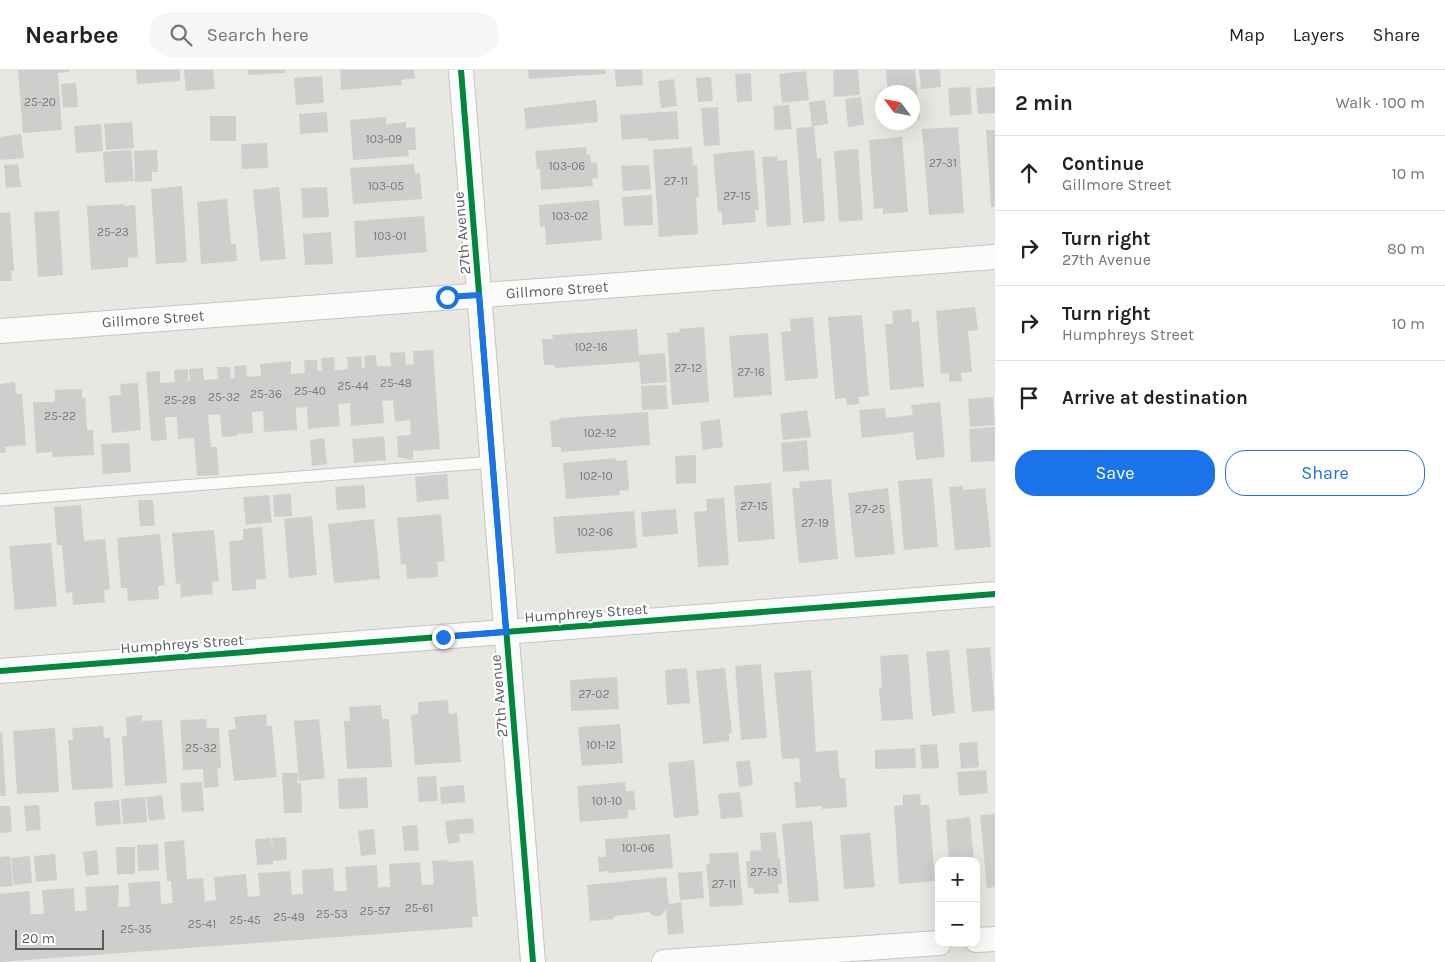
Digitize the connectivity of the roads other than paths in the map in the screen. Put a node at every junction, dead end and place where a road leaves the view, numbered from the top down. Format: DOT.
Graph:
graph roads {
  1 [pos="461,70"];
  2 [pos="995,256"];
  3 [pos="479,295"];
  4 [pos="0,331"];
  5 [pos="493,462"];
  6 [pos="0,500"];
  7 [pos="995,594"];
  8 [pos="506,632"];
  9 [pos="0,671"];
  10 [pos="995,939"];
  11 [pos="980,940"];
  12 [pos="935,943"];
  13 [pos="533,962"];
  14 [pos="664,962"];
  1 -- 3 [label="street, 27th Avenue"];
  2 -- 3 [label="street, Gillmore Street"];
  3 -- 4 [label="street, Gillmore Street"];
  3 -- 5 [label="street, 27th Avenue"];
  5 -- 6 [label="lane"];
  5 -- 8 [label="street, 27th Avenue"];
  7 -- 8 [label="street, Humphreys Street"];
  8 -- 9 [label="street, Humphreys Street"];
  8 -- 13 [label="street, 27th Avenue"];
  10 -- 11 [label="street"];
  12 -- 14 [label="street"];
}
